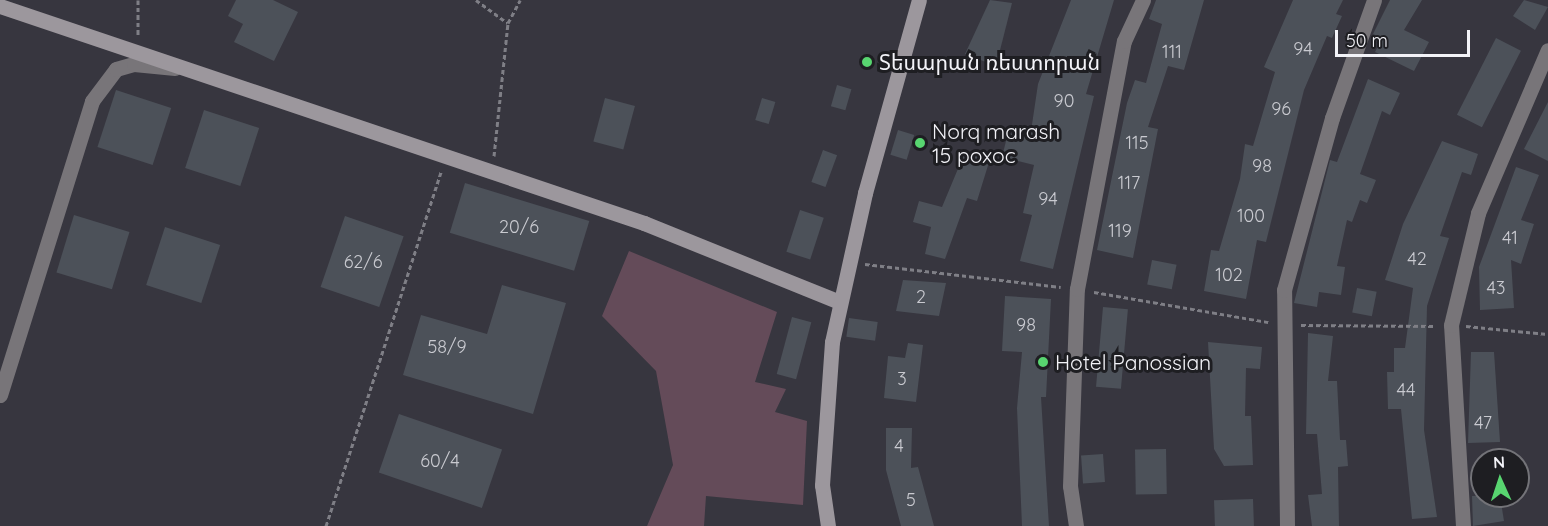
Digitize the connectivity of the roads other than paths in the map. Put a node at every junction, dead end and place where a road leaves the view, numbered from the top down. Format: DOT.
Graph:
graph roads {
  1 [pos="919,0"];
  2 [pos="1143,0"];
  3 [pos="1374,0"];
  4 [pos="0,6"];
  5 [pos="1548,50"];
  6 [pos="181,69"];
  7 [pos="840,302"];
  8 [pos="0,395"];
  9 [pos="828,526"];
  10 [pos="1076,526"];
  11 [pos="1287,526"];
  12 [pos="1463,526"];
  1 -- 7 [label="street"];
  2 -- 10 [label="street"];
  3 -- 11 [label="street"];
  4 -- 6 [label="street"];
  5 -- 12 [label="street"];
  6 -- 7 [label="street"];
  6 -- 8 [label="street"];
  7 -- 9 [label="street"];
}
